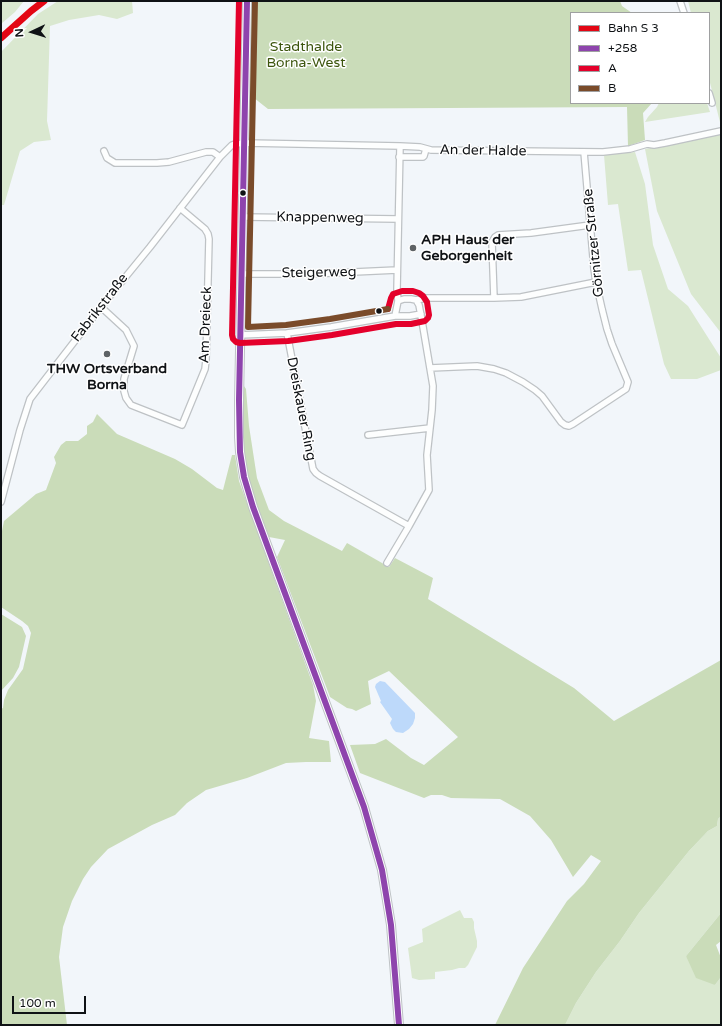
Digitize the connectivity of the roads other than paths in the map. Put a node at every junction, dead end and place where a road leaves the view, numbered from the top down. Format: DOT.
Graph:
graph roads {
  1 [pos="247,1"];
  2 [pos="680,1"];
  3 [pos="684,12"];
  4 [pos="710,96"];
  5 [pos="712,103"];
  6 [pos="721,131"];
  7 [pos="244,143"];
  8 [pos="400,146"];
  9 [pos="426,149"];
  10 [pos="104,151"];
  11 [pos="584,152"];
  12 [pos="220,157"];
  13 [pos="400,157"];
  14 [pos="180,208"];
  15 [pos="242,217"];
  16 [pos="398,219"];
  17 [pos="590,225"];
  18 [pos="397,270"];
  19 [pos="241,274"];
  20 [pos="596,282"];
  21 [pos="494,298"];
  22 [pos="416,300"];
  23 [pos="398,301"];
  24 [pos="100,307"];
  25 [pos="421,314"];
  26 [pos="395,316"];
  27 [pos="287,333"];
  28 [pos="240,335"];
  29 [pos="430,368"];
  30 [pos="430,428"];
  31 [pos="368,435"];
  32 [pos="1,502"];
  33 [pos="409,526"];
  34 [pos="386,563"];
  35 [pos="399,1025"];
  1 -- 7 [label="main road"];
  2 -- 3 [label="street"];
  4 -- 5 [label="street"];
  6 -- 11 [label="street, An der Halde"];
  7 -- 8 [label="street, An der Halde"];
  7 -- 12 [label="street, Fabrikstraße"];
  7 -- 15 [label="main road"];
  8 -- 9 [label="street, An der Halde"];
  8 -- 13 [label="street"];
  9 -- 11 [label="street, An der Halde"];
  9 -- 13 [label="street"];
  10 -- 12 [label="street"];
  11 -- 17 [label="street, Görnitzer Straße"];
  12 -- 14 [label="street, Fabrikstraße"];
  13 -- 16 [label="street"];
  14 -- 24 [label="street, Fabrikstraße"];
  14 -- 24 [label="street, Am Dreieck"];
  15 -- 16 [label="street, Knappenweg"];
  15 -- 19 [label="main road"];
  16 -- 18 [label="street"];
  17 -- 20 [label="street, Görnitzer Straße"];
  17 -- 21 [label="street"];
  18 -- 19 [label="street, Steigerweg"];
  18 -- 23 [label="street"];
  19 -- 28 [label="main road"];
  20 -- 21 [label="street"];
  20 -- 29 [label="street, Görnitzer Straße"];
  21 -- 22 [label="street"];
  22 -- 23 [label="street"];
  22 -- 25 [label="street"];
  23 -- 26 [label="street"];
  24 -- 32 [label="street, Fabrikstraße"];
  25 -- 26 [label="street"];
  25 -- 29 [label="street"];
  26 -- 27 [label="street"];
  27 -- 28 [label="street"];
  27 -- 33 [label="street, Dreiskauer Ring"];
  28 -- 35 [label="main road"];
  29 -- 30 [label="street"];
  30 -- 31 [label="street"];
  30 -- 33 [label="street"];
  33 -- 34 [label="street"];
}
